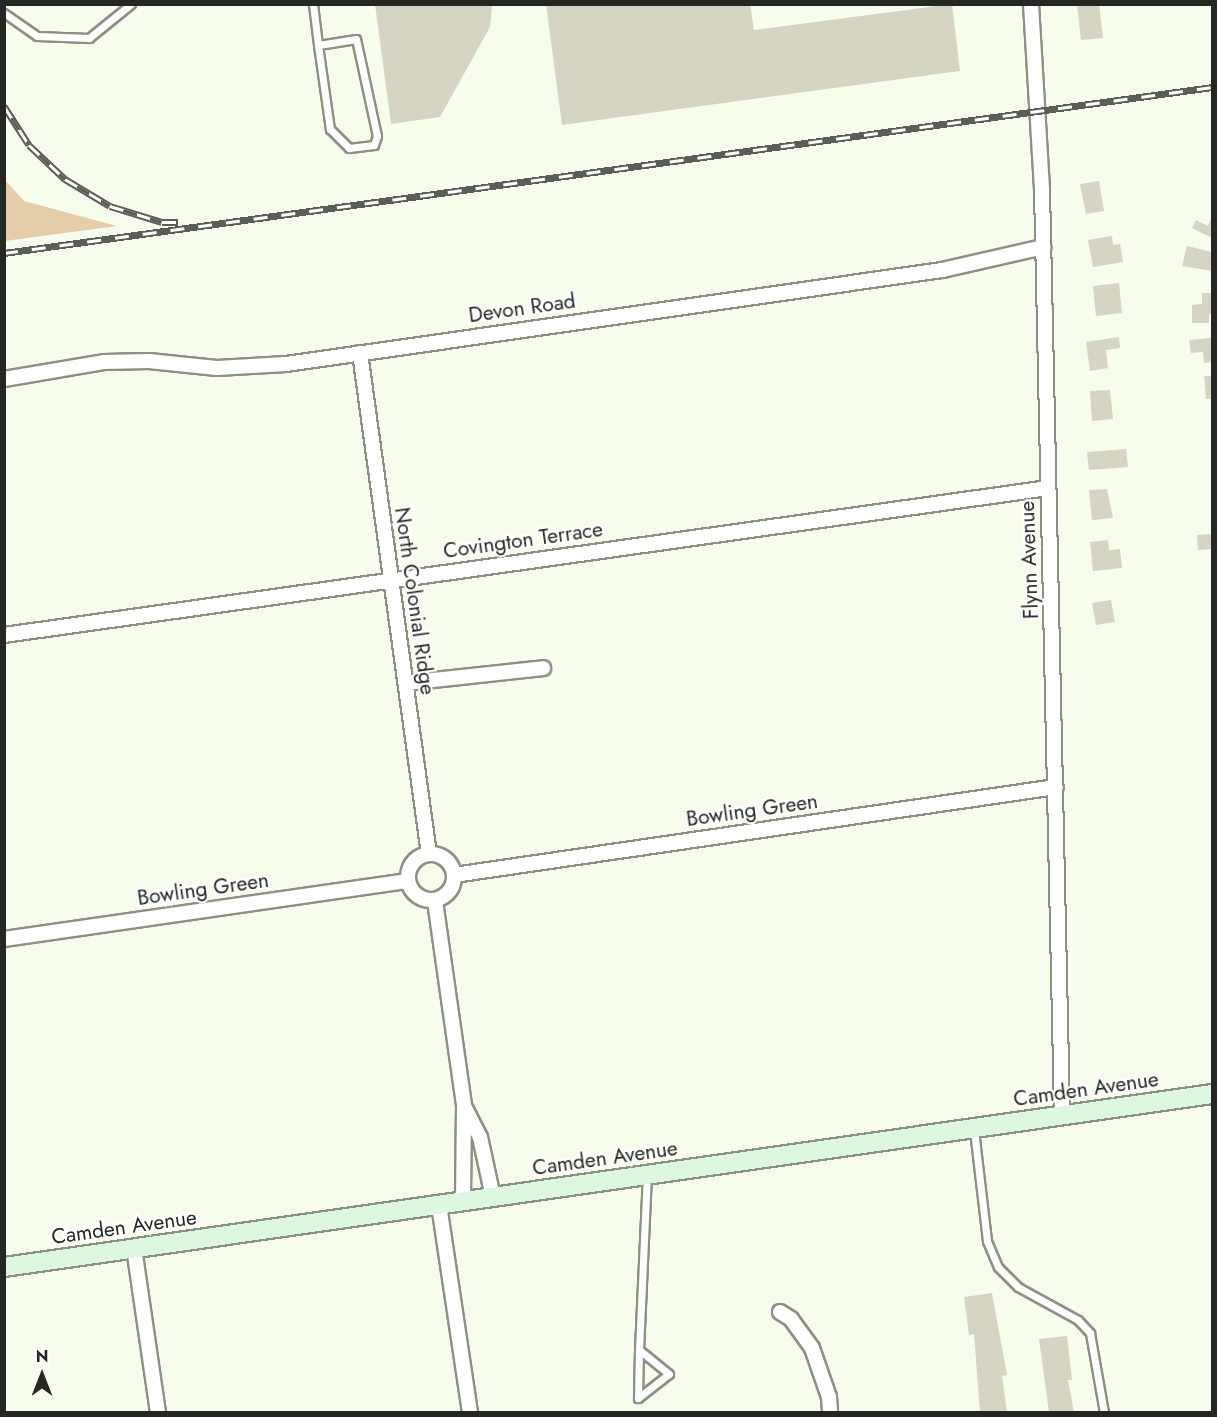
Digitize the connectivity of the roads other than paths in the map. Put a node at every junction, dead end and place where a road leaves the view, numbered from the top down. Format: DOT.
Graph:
graph roads {
  1 [pos="131,4"];
  2 [pos="312,4"];
  3 [pos="1031,4"];
  4 [pos="4,13"];
  5 [pos="318,45"];
  6 [pos="1043,247"];
  7 [pos="360,352"];
  8 [pos="4,379"];
  9 [pos="1048,488"];
  10 [pos="392,580"];
  11 [pos="4,635"];
  12 [pos="543,668"];
  13 [pos="406,683"];
  14 [pos="1056,787"];
  15 [pos="429,854"];
  16 [pos="454,875"];
  17 [pos="408,881"];
  18 [pos="435,900"];
  19 [pos="4,939"];
  20 [pos="1212,1094"];
  21 [pos="464,1106"];
  22 [pos="1062,1115"];
  23 [pos="973,1127"];
  24 [pos="648,1175"];
  25 [pos="493,1197"];
  26 [pos="463,1202"];
  27 [pos="439,1205"];
  28 [pos="134,1248"];
  29 [pos="4,1267"];
  30 [pos="780,1311"];
  31 [pos="639,1350"];
  32 [pos="158,1413"];
  33 [pos="470,1413"];
  34 [pos="830,1413"];
  35 [pos="1104,1413"];
  1 -- 4 [label="lane"];
  2 -- 5 [label="lane"];
  3 -- 6 [label="street, Flynn Avenue"];
  5 -- 5 [label="lane"];
  6 -- 7 [label="street, Devon Road"];
  6 -- 9 [label="street, Flynn Avenue"];
  7 -- 8 [label="street, Devon Road"];
  7 -- 10 [label="street, North Colonial Ridge"];
  9 -- 10 [label="street, Covington Terrace"];
  9 -- 14 [label="street, Flynn Avenue"];
  10 -- 11 [label="street, Covington Terrace"];
  10 -- 13 [label="street, North Colonial Ridge"];
  12 -- 13 [label="street"];
  13 -- 15 [label="street, North Colonial Ridge"];
  14 -- 16 [label="street, Bowling Green"];
  14 -- 22 [label="street, Flynn Avenue"];
  15 -- 16 [label="street"];
  15 -- 17 [label="street"];
  16 -- 18 [label="street"];
  17 -- 18 [label="street"];
  17 -- 19 [label="street, Bowling Green"];
  18 -- 21 [label="street"];
  20 -- 22 [label="main road, Camden Avenue"];
  21 -- 25 [label="street"];
  21 -- 26 [label="street"];
  22 -- 23 [label="main road, Camden Avenue"];
  23 -- 24 [label="main road, Camden Avenue"];
  23 -- 35 [label="lane"];
  24 -- 25 [label="main road, Camden Avenue"];
  24 -- 31 [label="lane"];
  25 -- 26 [label="main road, Camden Avenue"];
  26 -- 27 [label="main road, Camden Avenue"];
  27 -- 28 [label="main road, Camden Avenue"];
  27 -- 33 [label="street"];
  28 -- 29 [label="main road, Camden Avenue"];
  28 -- 32 [label="street"];
  30 -- 34 [label="street"];
  31 -- 31 [label="lane"];
}
